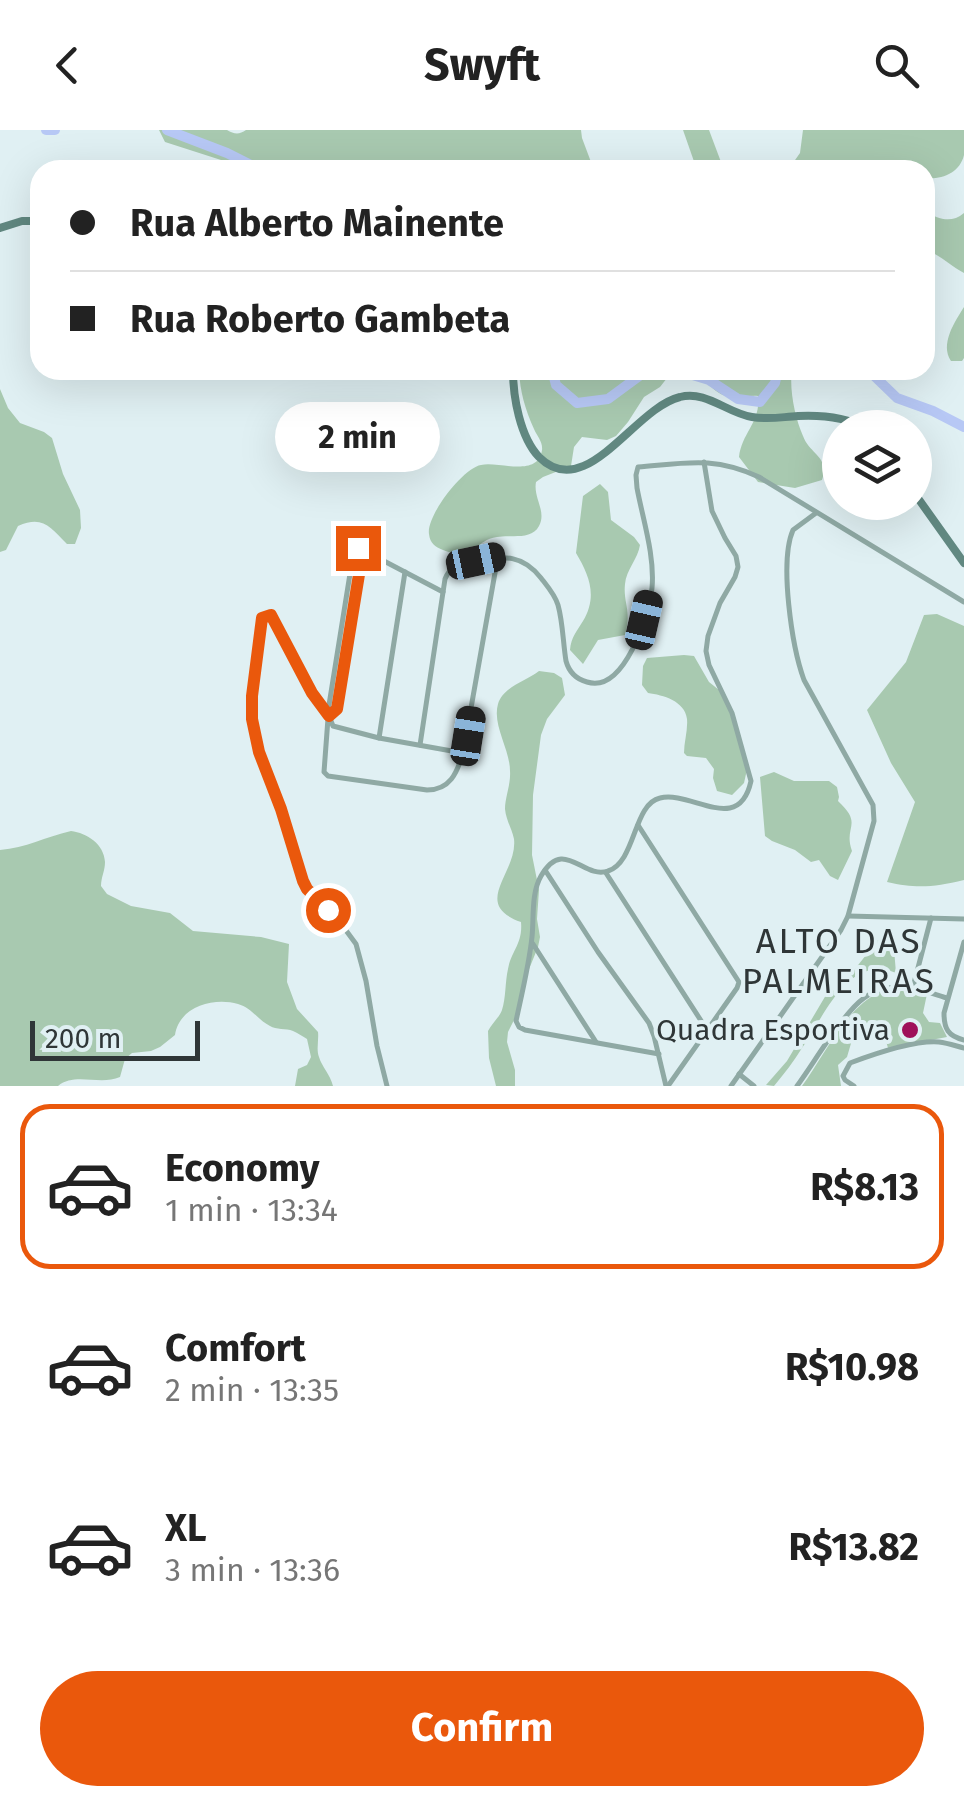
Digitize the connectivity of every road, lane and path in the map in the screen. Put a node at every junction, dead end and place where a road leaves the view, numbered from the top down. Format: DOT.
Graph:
graph roads {
  1 [pos="30,221"];
  2 [pos="0,228"];
  3 [pos="514,380"];
  4 [pos="822,418"];
  5 [pos="704,462"];
  6 [pos="816,513"];
  7 [pos="932,520"];
  8 [pos="498,556"];
  9 [pos="963,559"];
  10 [pos="405,572"];
  11 [pos="443,592"];
  12 [pos="964,600"];
  13 [pos="329,716"];
  14 [pos="379,738"];
  15 [pos="420,745"];
  16 [pos="464,753"];
  17 [pos="638,824"];
  18 [pos="545,870"];
  19 [pos="606,872"];
  20 [pos="848,916"];
  21 [pos="930,918"];
  22 [pos="964,919"];
  23 [pos="532,941"];
  24 [pos="964,942"];
  25 [pos="913,987"];
  26 [pos="947,998"];
  27 [pos="708,1030"];
  28 [pos="596,1042"];
  29 [pos="964,1044"];
  30 [pos="659,1054"];
  31 [pos="739,1074"];
  32 [pos="387,1086"];
  33 [pos="667,1086"];
  34 [pos="731,1086"];
  35 [pos="754,1086"];
  36 [pos="797,1086"];
  37 [pos="854,1086"];
  1 -- 2 [label="street"];
  3 -- 4 [label="street"];
  5 -- 6 [label="street"];
  5 -- 8 [label="street"];
  5 -- 17 [label="street"];
  6 -- 12 [label="street"];
  6 -- 20 [label="street"];
  7 -- 9 [label="street"];
  8 -- 11 [label="street"];
  8 -- 16 [label="street"];
  10 -- 11 [label="street"];
  10 -- 13 [label="street"];
  10 -- 14 [label="street"];
  11 -- 15 [label="street"];
  13 -- 14 [label="street"];
  13 -- 16 [label="street"];
  13 -- 32 [label="street"];
  14 -- 15 [label="street"];
  15 -- 16 [label="street"];
  17 -- 19 [label="street"];
  17 -- 27 [label="street"];
  18 -- 19 [label="street"];
  18 -- 23 [label="street"];
  18 -- 30 [label="street"];
  19 -- 27 [label="street"];
  20 -- 21 [label="street"];
  20 -- 31 [label="street"];
  21 -- 22 [label="street"];
  21 -- 25 [label="street"];
  23 -- 28 [label="street"];
  23 -- 28 [label="street"];
  24 -- 26 [label="street"];
  25 -- 26 [label="street"];
  25 -- 36 [label="street"];
  26 -- 29 [label="street"];
  27 -- 33 [label="street"];
  28 -- 30 [label="street"];
  29 -- 37 [label="street"];
  30 -- 33 [label="street"];
  31 -- 34 [label="street"];
  31 -- 35 [label="street"];
}
